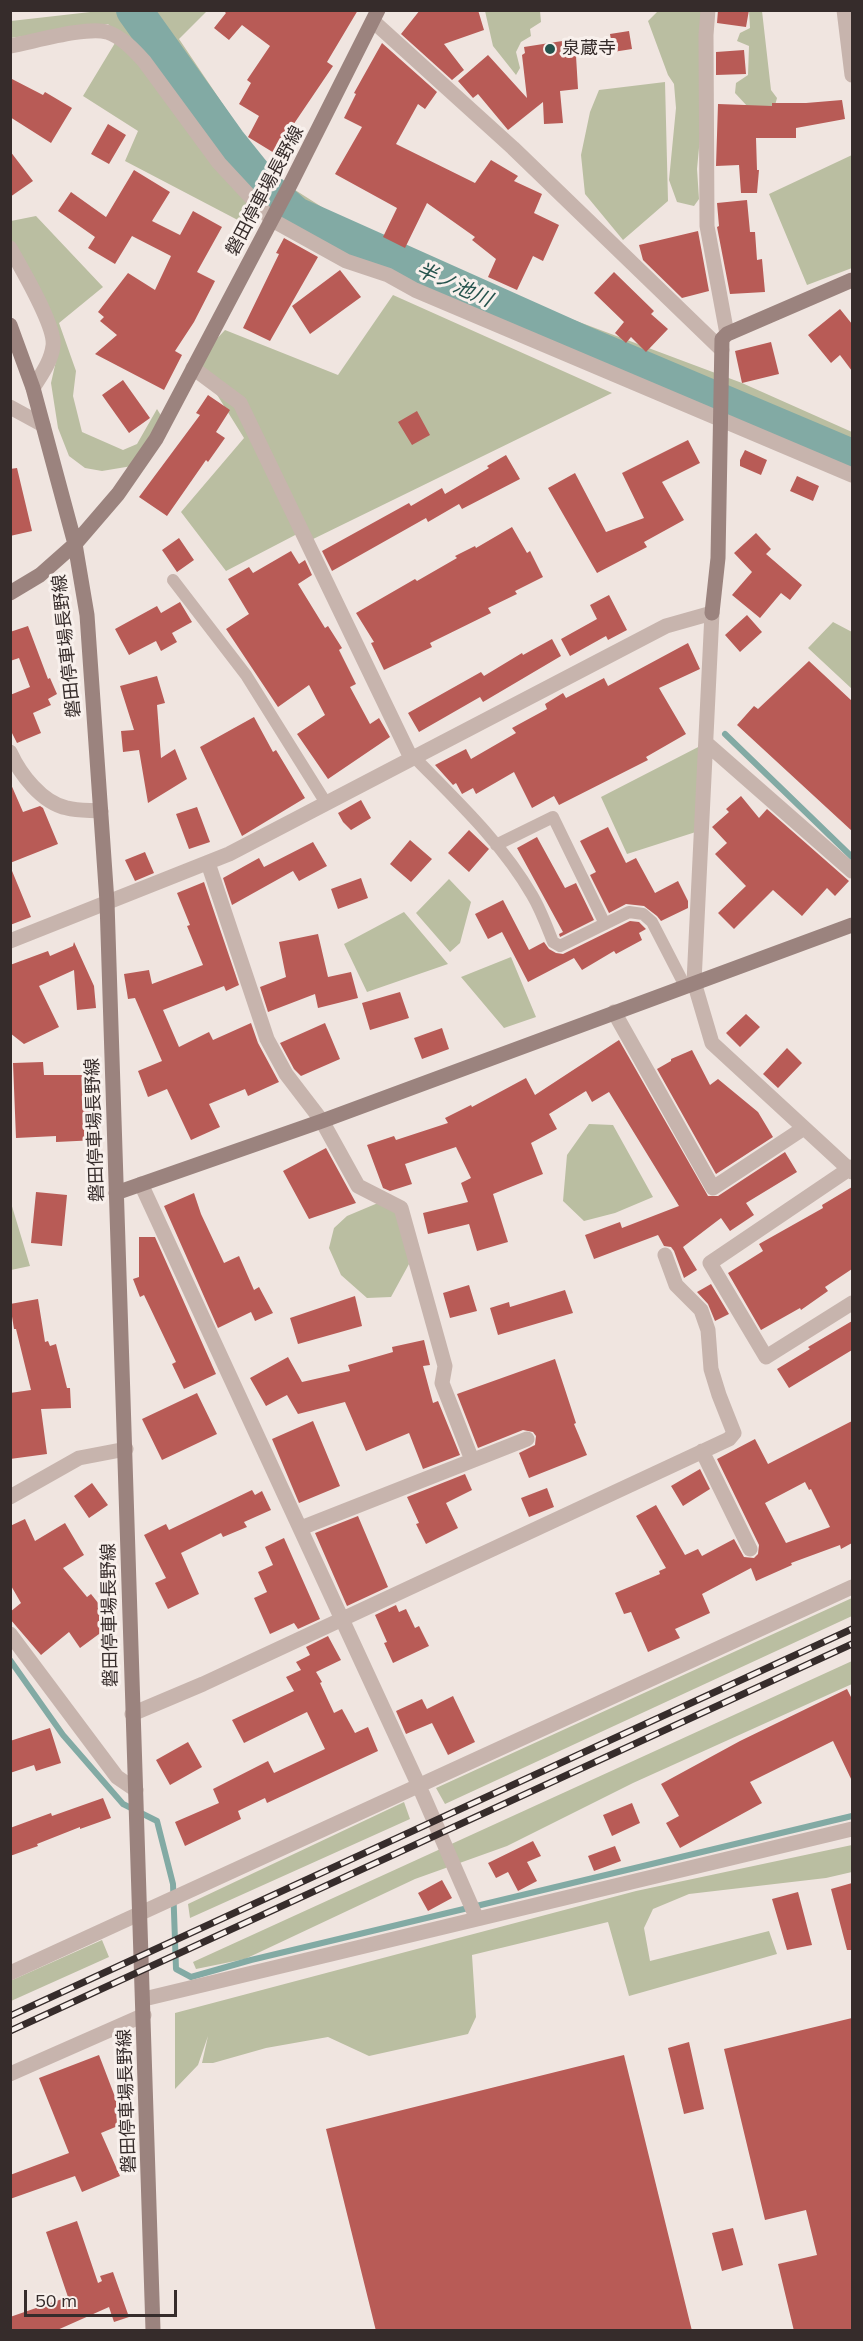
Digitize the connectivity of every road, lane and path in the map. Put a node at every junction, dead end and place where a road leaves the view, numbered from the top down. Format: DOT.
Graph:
graph roads {
  1 [pos="708,10"];
  2 [pos="844,10"];
  3 [pos="376,16"];
  4 [pos="10,46"];
  5 [pos="852,75"];
  6 [pos="274,217"];
  7 [pos="10,248"];
  8 [pos="852,280"];
  9 [pos="10,325"];
  10 [pos="727,334"];
  11 [pos="722,350"];
  12 [pos="193,368"];
  13 [pos="33,388"];
  14 [pos="10,407"];
  15 [pos="721,420"];
  16 [pos="44,425"];
  17 [pos="852,475"];
  18 [pos="75,544"];
  19 [pos="173,580"];
  20 [pos="10,593"];
  21 [pos="712,613"];
  22 [pos="706,743"];
  23 [pos="10,752"];
  24 [pos="413,758"];
  25 [pos="326,803"];
  26 [pos="101,811"];
  27 [pos="496,845"];
  28 [pos="208,863"];
  29 [pos="852,871"];
  30 [pos="107,902"];
  31 [pos="605,924"];
  32 [pos="852,925"];
  33 [pos="10,941"];
  34 [pos="689,984"];
  35 [pos="614,1012"];
  36 [pos="322,1121"];
  37 [pos="804,1128"];
  38 [pos="852,1170"];
  39 [pos="141,1184"];
  40 [pos="116,1193"];
  41 [pos="665,1255"];
  42 [pos="852,1303"];
  43 [pos="527,1438"];
  44 [pos="126,1449"];
  45 [pos="702,1451"];
  46 [pos="471,1461"];
  47 [pos="10,1497"];
  48 [pos="301,1528"];
  49 [pos="750,1549"];
  50 [pos="852,1587"];
  51 [pos="342,1619"];
  52 [pos="10,1634"];
  53 [pos="132,1714"];
  54 [pos="419,1786"];
  55 [pos="136,1790"];
  56 [pos="852,1829"];
  57 [pos="139,1914"];
  58 [pos="477,1919"];
  59 [pos="10,1973"];
  60 [pos="144,1999"];
  61 [pos="144,2015"];
  62 [pos="10,2074"];
  63 [pos="153,2331"];
  1 -- 10 [label="street"];
  2 -- 5 [label="street"];
  3 -- 6 [label="main road, 磐田停車場長野線"];
  3 -- 11 [label="street"];
  4 -- 6 [label="street"];
  6 -- 12 [label="main road, 磐田停車場長野線"];
  6 -- 15 [label="street"];
  7 -- 13 [label="street"];
  8 -- 10 [label="main road"];
  9 -- 13 [label="main road"];
  10 -- 11 [label="main road"];
  11 -- 15 [label="main road"];
  12 -- 18 [label="main road, 磐田停車場長野線"];
  12 -- 24 [label="street"];
  13 -- 16 [label="main road"];
  14 -- 16 [label="street"];
  15 -- 17 [label="street"];
  15 -- 21 [label="main road"];
  16 -- 18 [label="main road"];
  18 -- 20 [label="main road"];
  18 -- 26 [label="main road, 磐田停車場長野線"];
  19 -- 25 [label="lane"];
  21 -- 22 [label="street"];
  21 -- 24 [label="street"];
  22 -- 29 [label="street"];
  22 -- 34 [label="street"];
  23 -- 26 [label="street"];
  24 -- 25 [label="street"];
  24 -- 27 [label="lane"];
  25 -- 28 [label="street"];
  26 -- 30 [label="main road, 磐田停車場長野線"];
  27 -- 31 [label="lane"];
  27 -- 31 [label="lane"];
  28 -- 30 [label="street"];
  28 -- 36 [label="street"];
  30 -- 33 [label="street"];
  30 -- 40 [label="main road, 磐田停車場長野線"];
  31 -- 34 [label="lane"];
  32 -- 34 [label="main road"];
  34 -- 35 [label="main road"];
  34 -- 37 [label="street"];
  35 -- 36 [label="main road"];
  35 -- 37 [label="street"];
  36 -- 39 [label="main road"];
  36 -- 46 [label="street"];
  37 -- 38 [label="street"];
  38 -- 42 [label="street"];
  39 -- 40 [label="main road"];
  39 -- 48 [label="street"];
  40 -- 44 [label="main road, 磐田停車場長野線"];
  41 -- 45 [label="street"];
  43 -- 46 [label="street"];
  44 -- 47 [label="street"];
  44 -- 53 [label="main road, 磐田停車場長野線"];
  45 -- 49 [label="street"];
  45 -- 51 [label="street"];
  46 -- 48 [label="street"];
  48 -- 51 [label="street"];
  50 -- 54 [label="street"];
  51 -- 53 [label="street"];
  51 -- 54 [label="street"];
  52 -- 55 [label="street"];
  53 -- 55 [label="main road, 磐田停車場長野線"];
  54 -- 57 [label="street"];
  54 -- 58 [label="street"];
  55 -- 57 [label="main road, 磐田停車場長野線"];
  56 -- 58 [label="street"];
  57 -- 59 [label="street"];
  57 -- 60 [label="main road, 磐田停車場長野線"];
  58 -- 60 [label="street"];
  60 -- 61 [label="main road, 磐田停車場長野線"];
  61 -- 62 [label="street"];
  61 -- 63 [label="main road, 磐田停車場長野線"];
}
